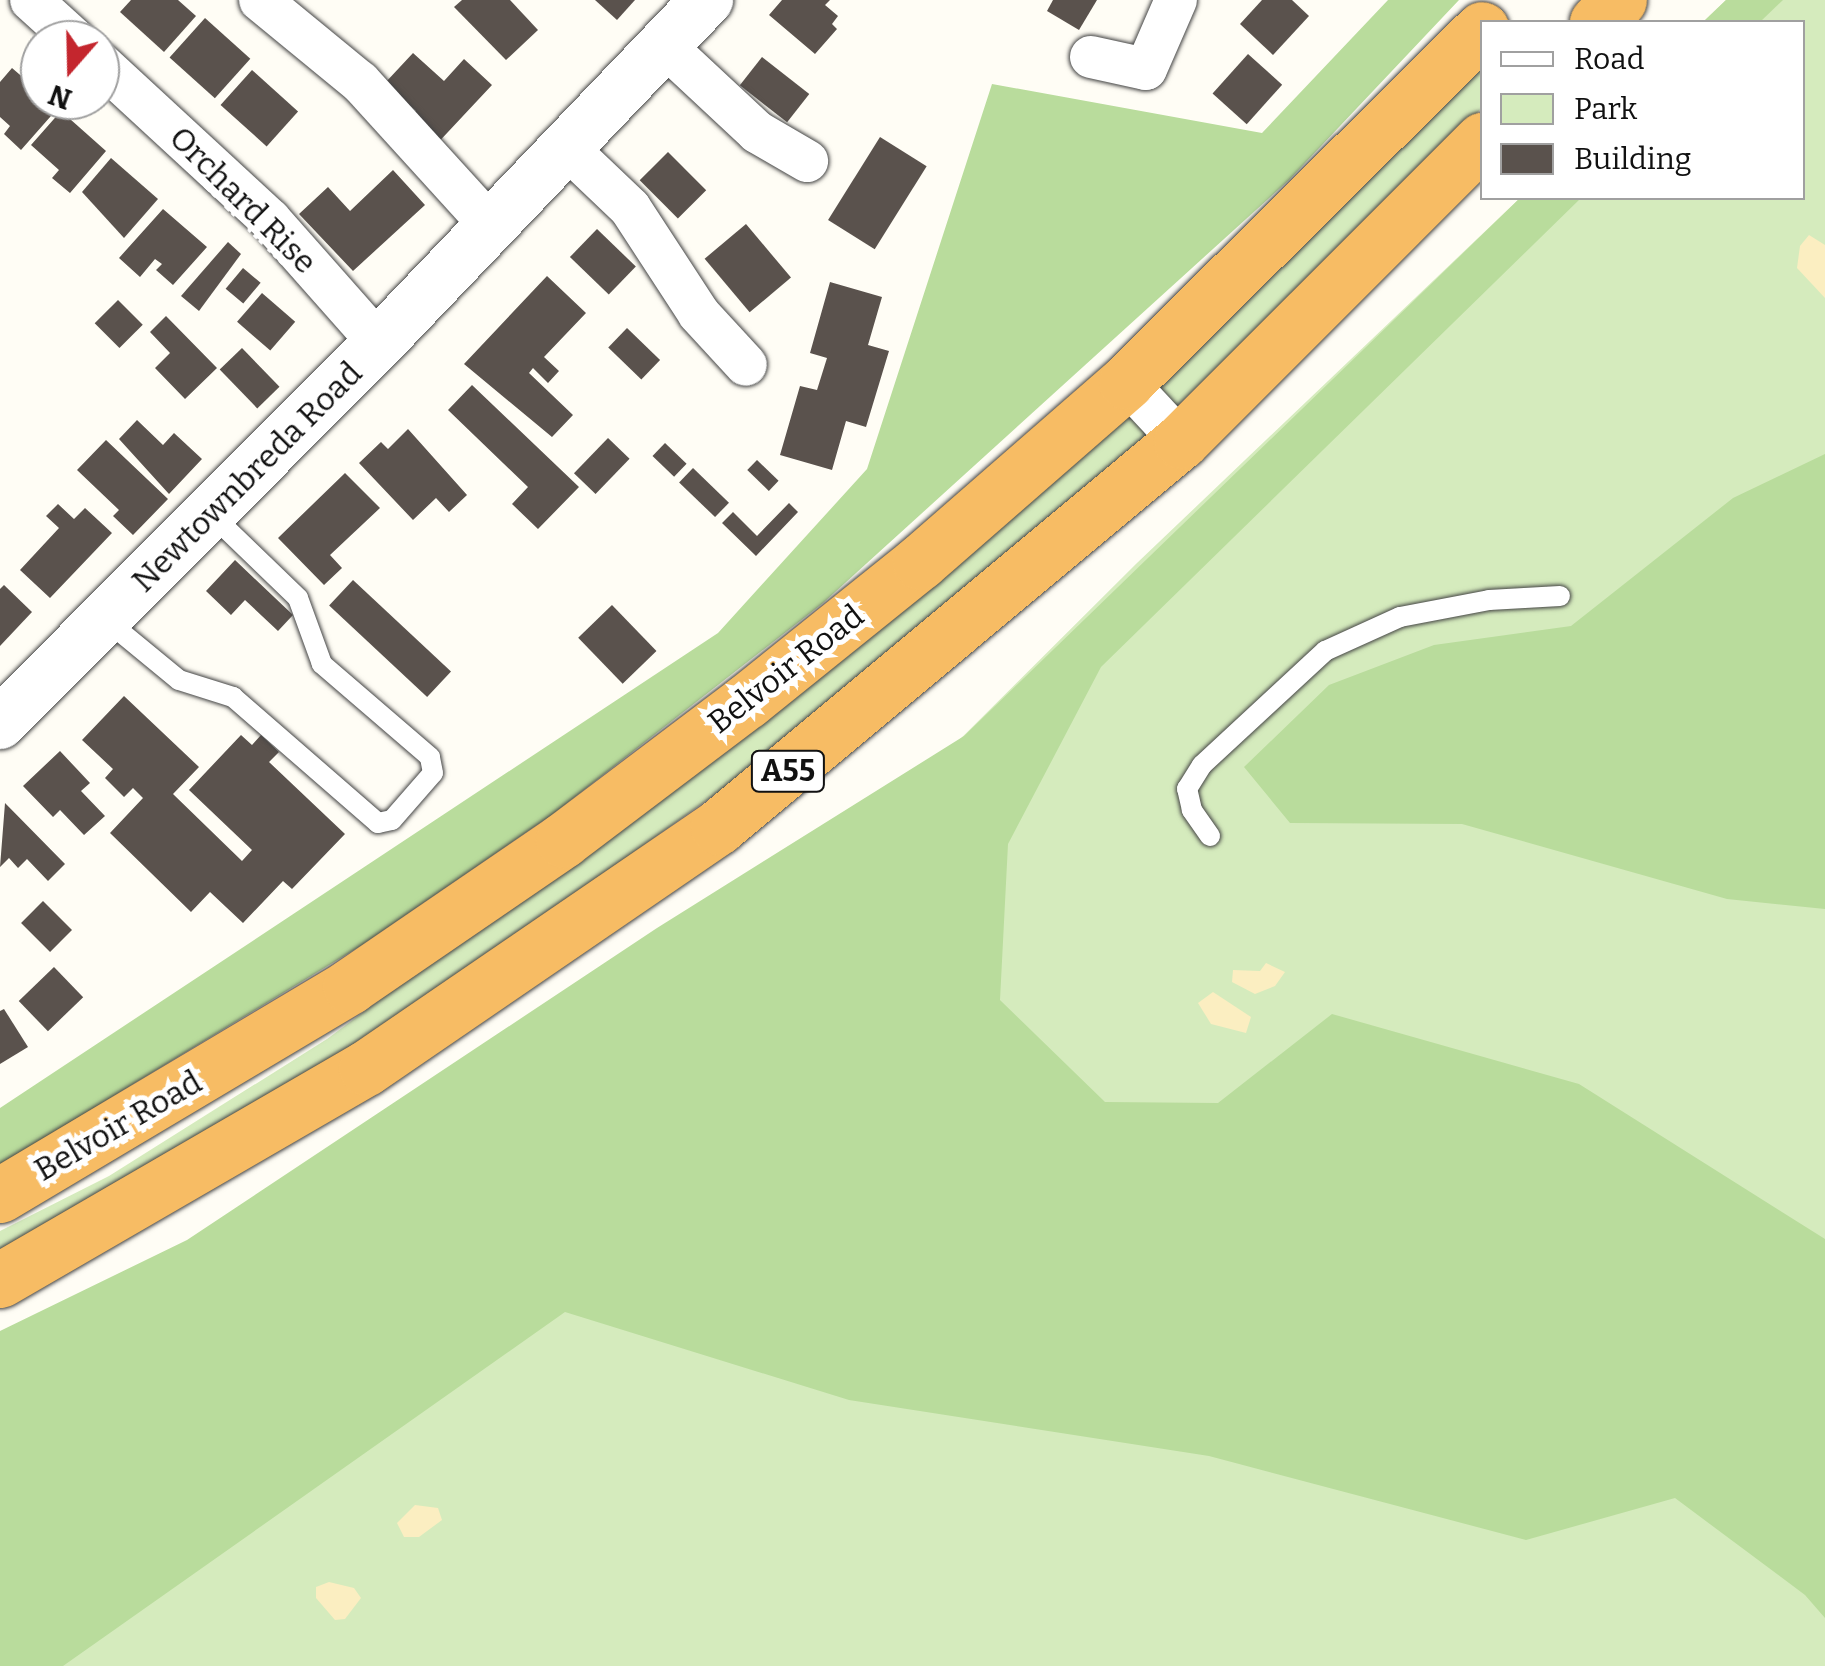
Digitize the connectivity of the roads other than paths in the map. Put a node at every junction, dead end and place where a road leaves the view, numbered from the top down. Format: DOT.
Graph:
graph roads {
  1 [pos="32,0"];
  2 [pos="260,0"];
  3 [pos="707,0"];
  4 [pos="1176,0"];
  5 [pos="1511,0"];
  6 [pos="1619,0"];
  7 [pos="54,20"];
  8 [pos="1491,20"];
  9 [pos="1599,20"];
  10 [pos="1480,32"];
  11 [pos="666,47"];
  12 [pos="1091,57"];
  13 [pos="120,81"];
  14 [pos="1480,142"];
  15 [pos="567,148"];
  16 [pos="807,161"];
  17 [pos="492,227"];
  18 [pos="379,344"];
  19 [pos="746,365"];
  20 [pos="1126,382"];
  21 [pos="1181,441"];
  22 [pos="211,514"];
  23 [pos="1560,596"];
  24 [pos="106,620"];
  25 [pos="0,723"];
  26 [pos="1210,836"];
  27 [pos="0,1195"];
  28 [pos="0,1280"];
  1 -- 7 [label="street"];
  2 -- 17 [label="street"];
  3 -- 11 [label="street, Newtownbreda Road"];
  4 -- 12 [label="street"];
  5 -- 8 [label="highway"];
  6 -- 9 [label="highway"];
  10 -- 20 [label="highway, Belvoir Road / A55"];
  11 -- 15 [label="street, Newtownbreda Road"];
  11 -- 16 [label="street"];
  13 -- 18 [label="street, Orchard Rise"];
  14 -- 21 [label="highway, A55"];
  15 -- 17 [label="street, Newtownbreda Road"];
  15 -- 19 [label="street"];
  17 -- 18 [label="street, Newtownbreda Road"];
  18 -- 22 [label="street, Newtownbreda Road"];
  20 -- 21 [label="street"];
  20 -- 27 [label="highway, Belvoir Road / A55"];
  21 -- 28 [label="highway, A55"];
  22 -- 24 [label="street, Newtownbreda Road"];
  22 -- 24 [label="lane"];
  23 -- 26 [label="lane"];
  24 -- 25 [label="street, Newtownbreda Road"];
}
